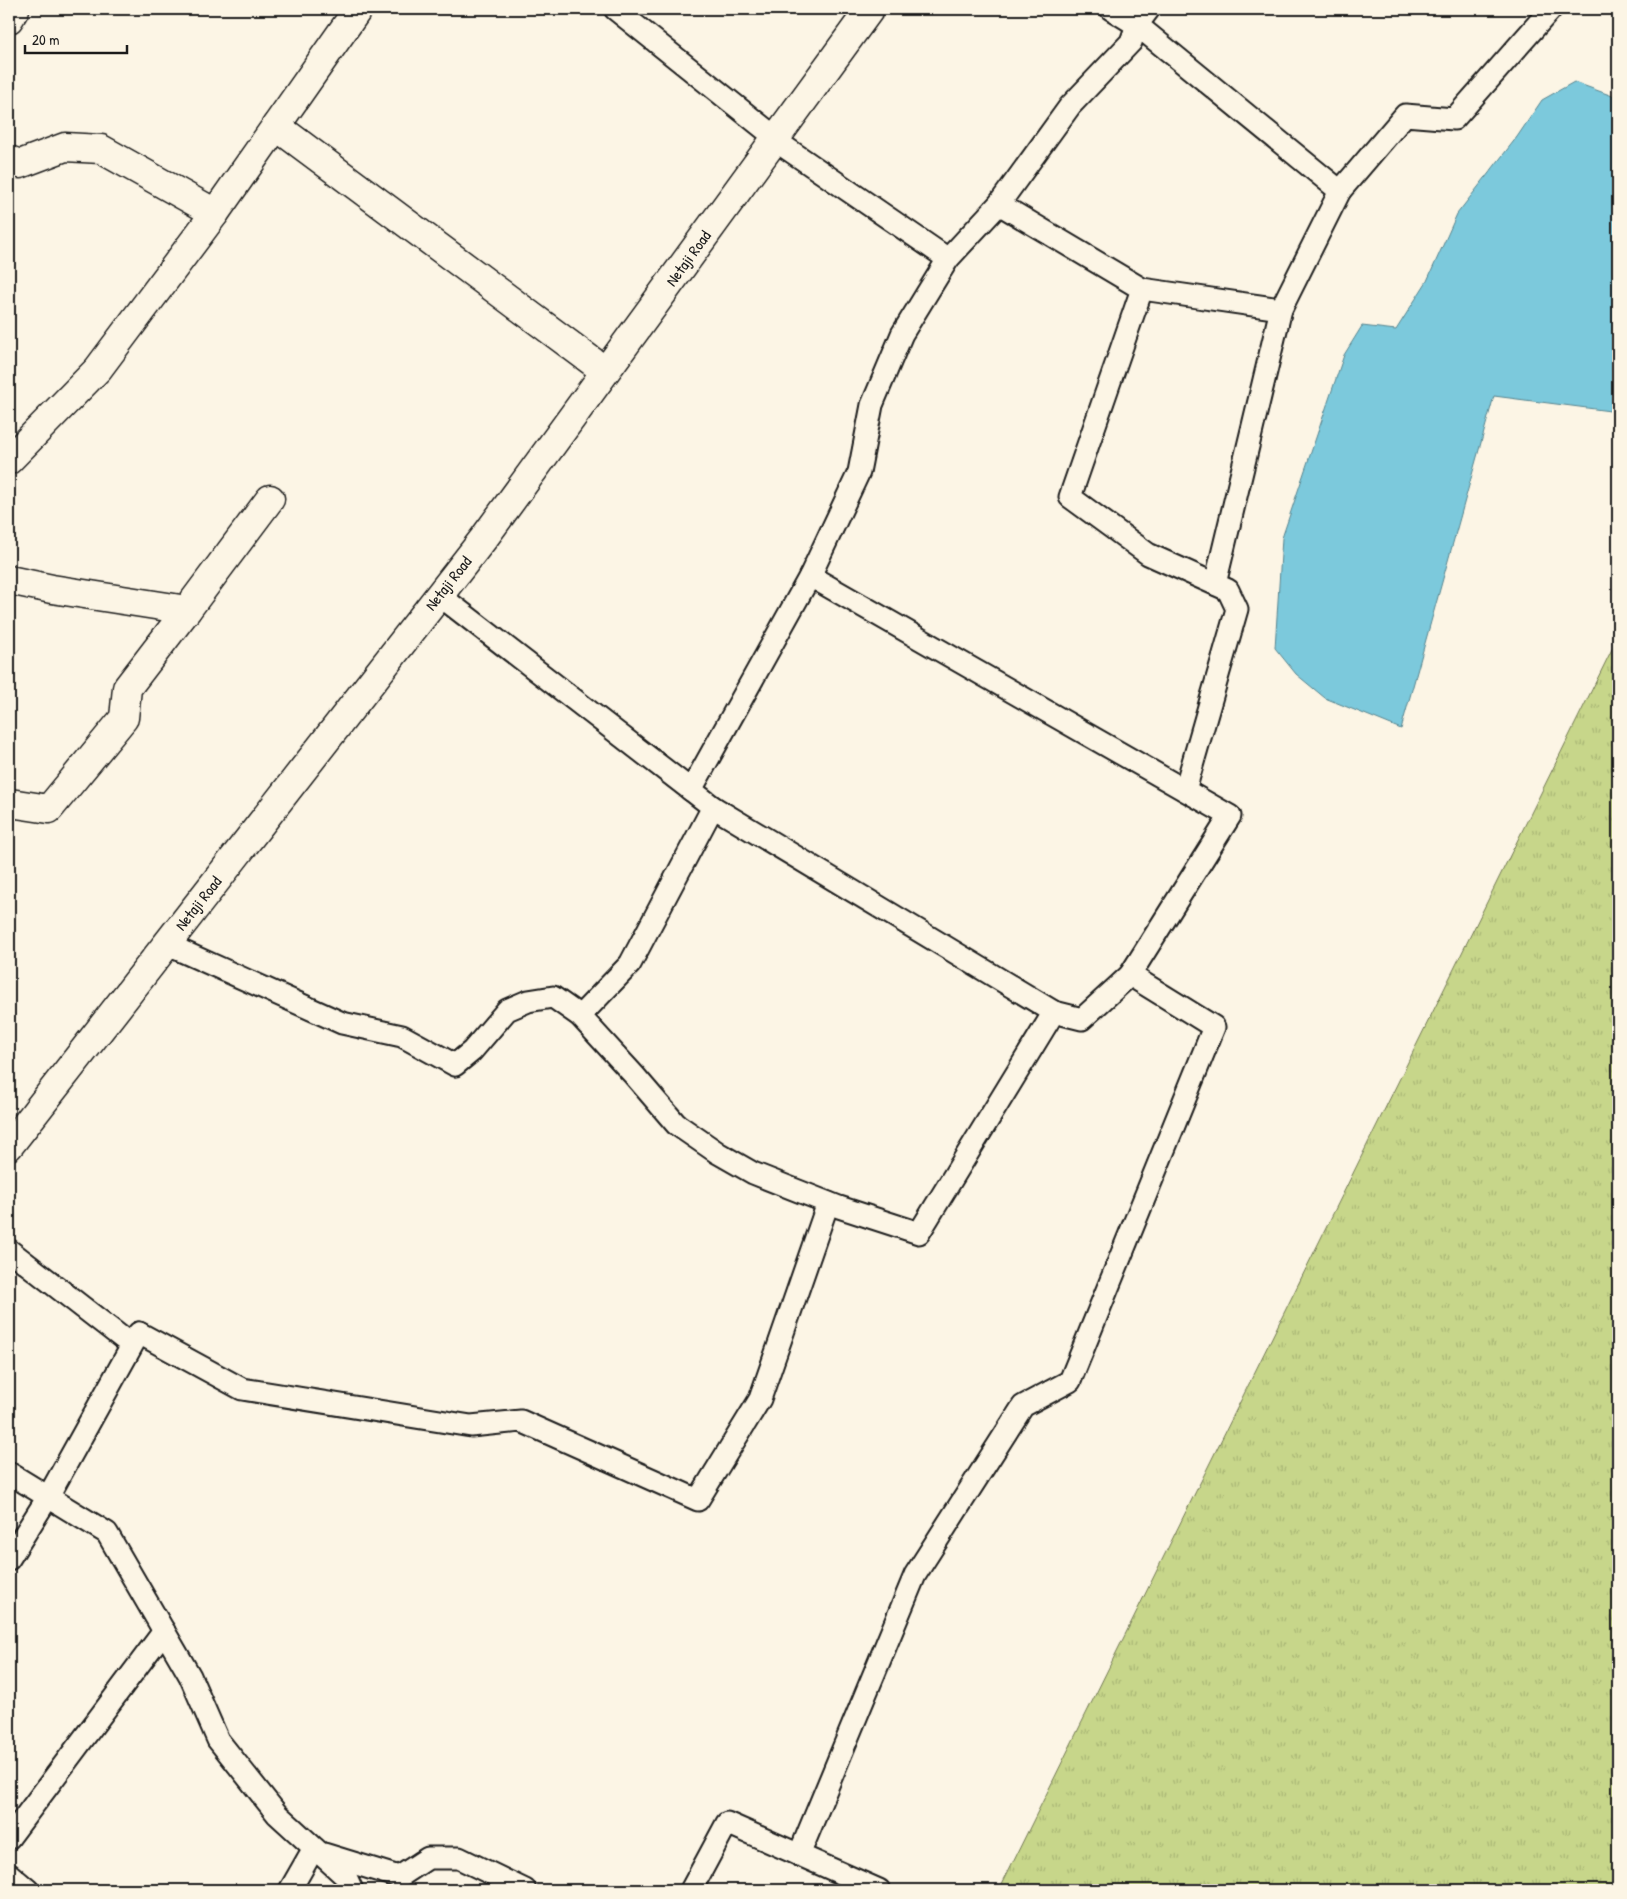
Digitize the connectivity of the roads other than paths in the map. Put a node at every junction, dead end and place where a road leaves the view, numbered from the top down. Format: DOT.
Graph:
graph roads {
  1 [pos="15,9"];
  2 [pos="358,9"];
  3 [pos="615,9"];
  4 [pos="870,9"];
  5 [pos="1111,9"];
  6 [pos="1550,9"];
  7 [pos="1143,17"];
  8 [pos="9,19"];
  9 [pos="276,126"];
  10 [pos="776,138"];
  11 [pos="9,160"];
  12 [pos="1340,191"];
  13 [pos="998,204"];
  14 [pos="216,213"];
  15 [pos="948,258"];
  16 [pos="1142,289"];
  17 [pos="1281,309"];
  18 [pos="605,371"];
  19 [pos="9,460"];
  20 [pos="270,498"];
  21 [pos="810,576"];
  22 [pos="9,580"];
  23 [pos="1215,584"];
  24 [pos="439,595"];
  25 [pos="187,610"];
  26 [pos="691,790"];
  27 [pos="1185,790"];
  28 [pos="9,805"];
  29 [pos="713,807"];
  30 [pos="166,944"];
  31 [pos="1130,975"];
  32 [pos="1054,1012"];
  33 [pos="580,1016"];
  34 [pos="9,1146"];
  35 [pos="828,1203"];
  36 [pos="9,1250"];
  37 [pos="139,1333"];
  38 [pos="9,1473"];
  39 [pos="48,1497"];
  40 [pos="9,1559"];
  41 [pos="164,1631"];
  42 [pos="9,1838"];
  43 [pos="317,1850"];
  44 [pos="799,1855"];
  45 [pos="9,1874"];
  46 [pos="28,1890"];
  47 [pos="290,1890"];
  48 [pos="352,1890"];
  49 [pos="525,1890"];
  50 [pos="691,1890"];
  51 [pos="879,1890"];
  1 -- 8 [label="street"];
  2 -- 9 [label="street"];
  3 -- 10 [label="street"];
  4 -- 10 [label="street, Netaji Road"];
  5 -- 7 [label="street"];
  6 -- 12 [label="street"];
  7 -- 12 [label="street"];
  7 -- 13 [label="street"];
  9 -- 14 [label="street"];
  9 -- 18 [label="street"];
  10 -- 15 [label="street"];
  10 -- 18 [label="street, Netaji Road"];
  11 -- 14 [label="street"];
  12 -- 17 [label="street"];
  13 -- 15 [label="street"];
  13 -- 16 [label="street"];
  14 -- 19 [label="street"];
  15 -- 21 [label="street"];
  16 -- 17 [label="street"];
  16 -- 23 [label="street"];
  17 -- 23 [label="street"];
  18 -- 24 [label="street, Netaji Road"];
  20 -- 25 [label="street"];
  21 -- 26 [label="street"];
  21 -- 27 [label="street"];
  22 -- 25 [label="street"];
  23 -- 27 [label="street"];
  24 -- 26 [label="street"];
  24 -- 30 [label="street, Netaji Road"];
  25 -- 28 [label="street"];
  26 -- 29 [label="street"];
  27 -- 31 [label="street"];
  29 -- 32 [label="street"];
  29 -- 33 [label="street"];
  30 -- 33 [label="street"];
  30 -- 34 [label="street, Netaji Road"];
  31 -- 32 [label="street"];
  31 -- 44 [label="street"];
  32 -- 35 [label="street"];
  33 -- 35 [label="street"];
  35 -- 37 [label="street"];
  36 -- 37 [label="street"];
  37 -- 39 [label="street"];
  38 -- 39 [label="street"];
  39 -- 40 [label="street"];
  39 -- 41 [label="street"];
  41 -- 42 [label="street"];
  41 -- 43 [label="street"];
  43 -- 47 [label="street"];
  43 -- 48 [label="street"];
  43 -- 49 [label="street"];
  44 -- 50 [label="street"];
  44 -- 51 [label="street"];
  45 -- 46 [label="street"];
}
